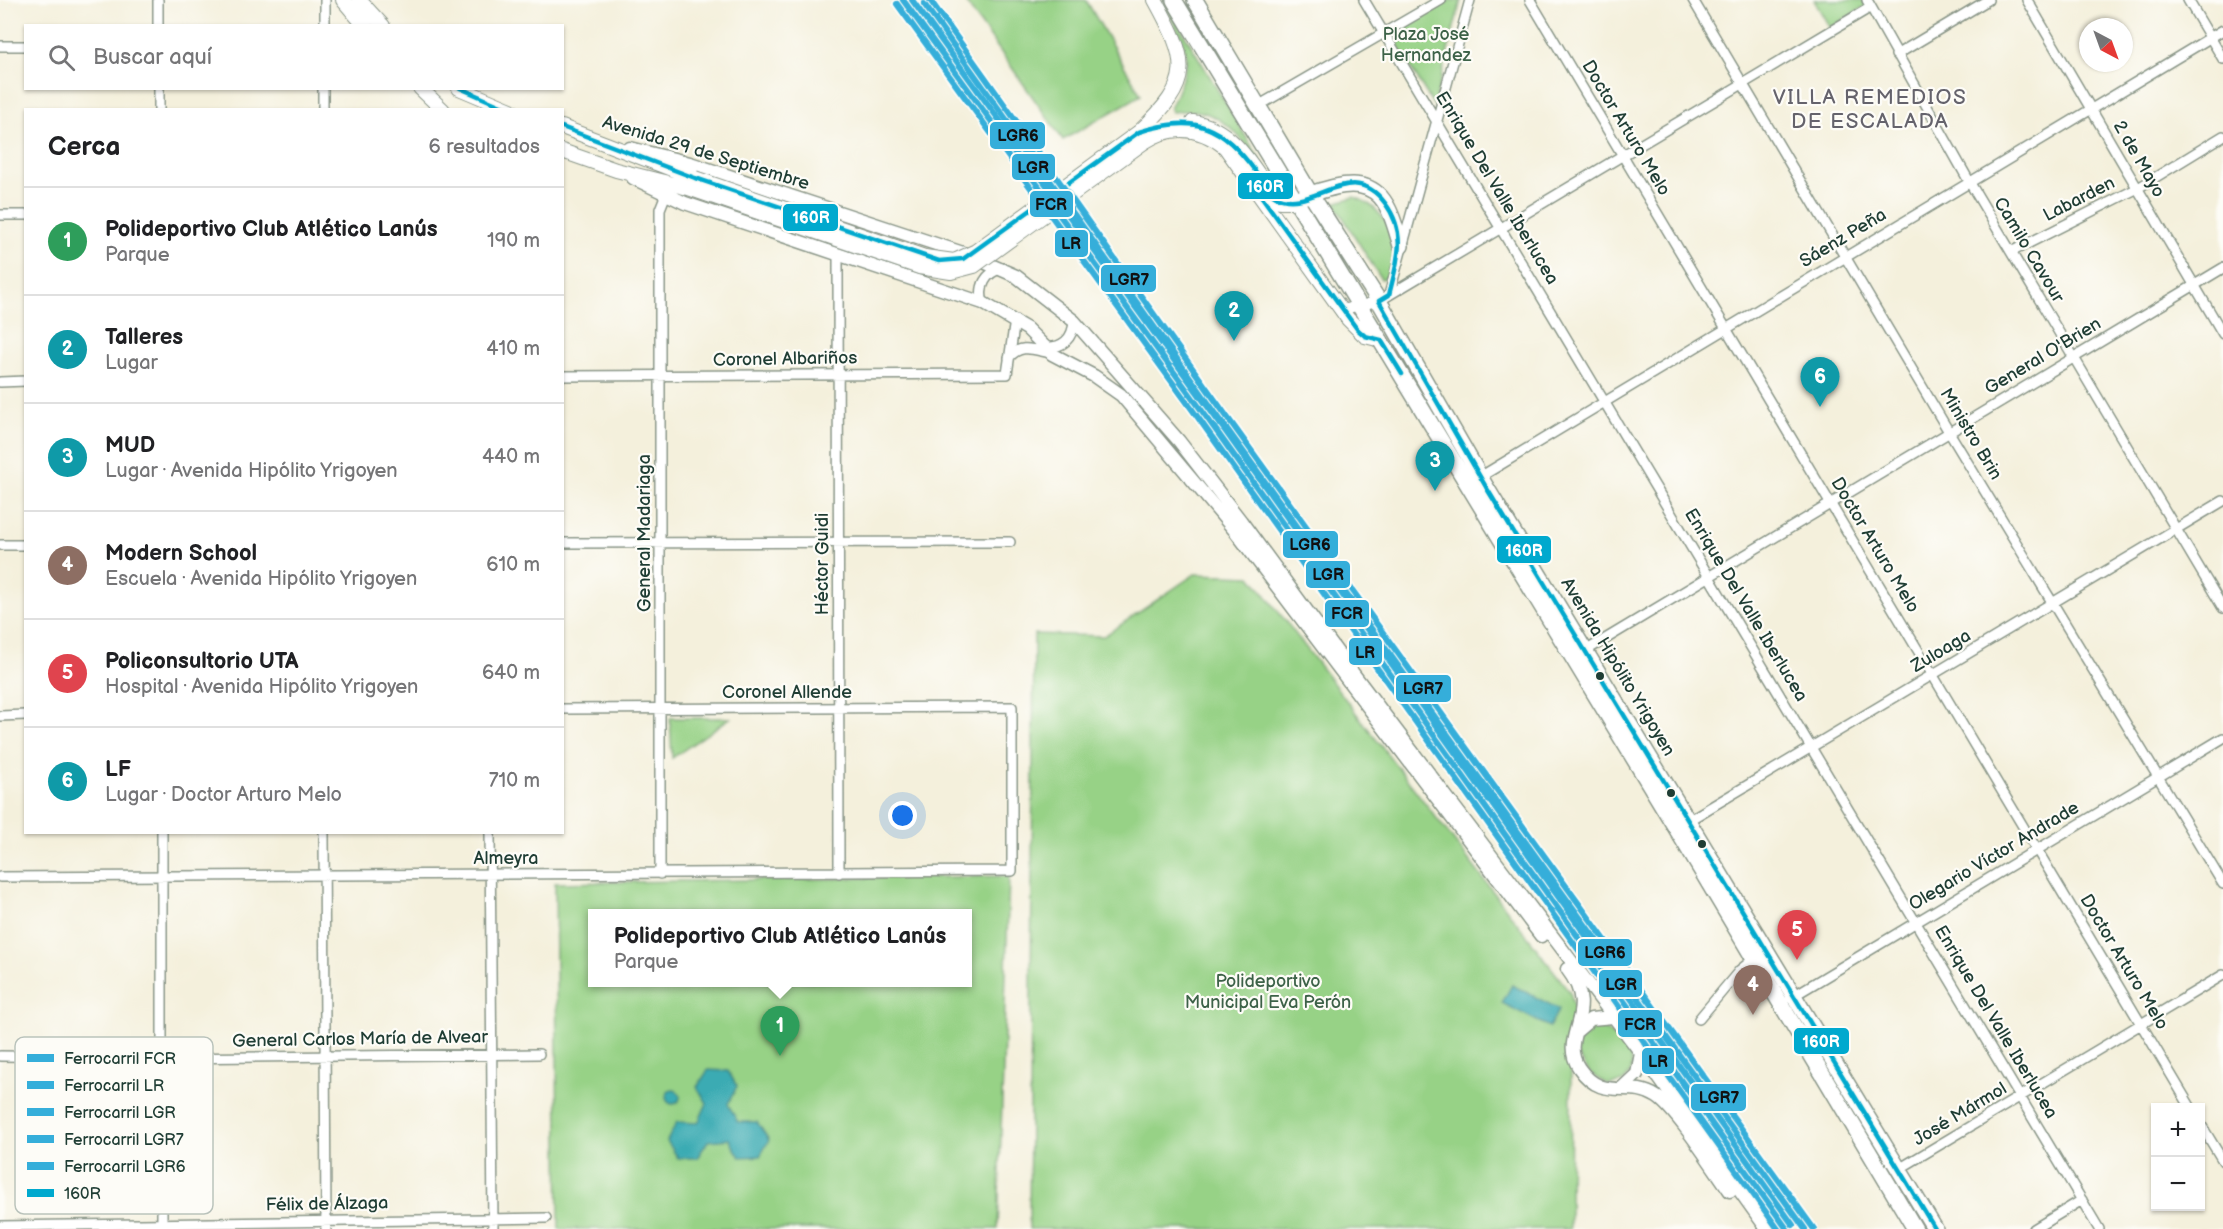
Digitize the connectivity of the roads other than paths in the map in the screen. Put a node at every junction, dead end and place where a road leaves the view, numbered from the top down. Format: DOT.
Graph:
graph roads {
  1 [pos="158,0"];
  2 [pos="326,0"];
  3 [pos="343,0"];
  4 [pos="359,0"];
  5 [pos="1155,0"];
  6 [pos="1174,0"];
  7 [pos="1195,0"];
  8 [pos="1364,0"];
  9 [pos="1441,0"];
  10 [pos="1470,0"];
  11 [pos="1530,0"];
  12 [pos="1693,0"];
  13 [pos="1988,0"];
  14 [pos="2027,0"];
  15 [pos="2188,0"];
  16 [pos="1869,3"];
  17 [pos="158,24"];
  18 [pos="325,24"];
  19 [pos="363,24"];
  20 [pos="381,24"];
  21 [pos="2223,30"];
  22 [pos="1384,34"];
  23 [pos="2210,38"];
  24 [pos="0,46"];
  25 [pos="24,46"];
  26 [pos="1896,55"];
  27 [pos="2223,59"];
  28 [pos="1743,84"];
  29 [pos="159,90"];
  30 [pos="323,90"];
  31 [pos="422,90"];
  32 [pos="463,90"];
  33 [pos="1258,106"];
  34 [pos="497,107"];
  35 [pos="159,108"];
  36 [pos="323,108"];
  37 [pos="441,108"];
  38 [pos="2091,108"];
  39 [pos="1438,123"];
  40 [pos="564,128"];
  41 [pos="1139,132"];
  42 [pos="2223,136"];
  43 [pos="602,141"];
  44 [pos="564,153"];
  45 [pos="1623,154"];
  46 [pos="616,170"];
  47 [pos="692,183"];
  48 [pos="1970,183"];
  49 [pos="1306,187"];
  50 [pos="2138,188"];
  51 [pos="666,194"];
  52 [pos="1270,199"];
  53 [pos="1295,201"];
  54 [pos="24,214"];
  55 [pos="0,215"];
  56 [pos="1502,228"];
  57 [pos="1401,246"];
  58 [pos="2011,252"];
  59 [pos="838,254"];
  60 [pos="1846,255"];
  61 [pos="1002,268"];
  62 [pos="2223,268"];
  63 [pos="2194,286"];
  64 [pos="1384,298"];
  65 [pos="983,303"];
  66 [pos="1361,306"];
  67 [pos="1341,310"];
  68 [pos="1015,320"];
  69 [pos="1074,321"];
  70 [pos="1725,328"];
  71 [pos="2223,334"];
  72 [pos="1381,340"];
  73 [pos="1048,350"];
  74 [pos="2073,357"];
  75 [pos="1007,360"];
  76 [pos="839,374"];
  77 [pos="564,376"];
  78 [pos="661,376"];
  79 [pos="0,381"];
  80 [pos="24,381"];
  81 [pos="1605,402"];
  82 [pos="1949,432"];
  83 [pos="1480,477"];
  84 [pos="2223,501"];
  85 [pos="1831,503"];
  86 [pos="2176,529"];
  87 [pos="661,542"];
  88 [pos="839,542"];
  89 [pos="1010,542"];
  90 [pos="564,543"];
  91 [pos="0,545"];
  92 [pos="24,545"];
  93 [pos="1708,575"];
  94 [pos="2054,602"];
  95 [pos="2223,608"];
  96 [pos="1579,655"];
  97 [pos="1934,675"];
  98 [pos="839,708"];
  99 [pos="564,709"];
  100 [pos="660,709"];
  101 [pos="24,715"];
  102 [pos="0,716"];
  103 [pos="2223,738"];
  104 [pos="1812,746"];
  105 [pos="2159,776"];
  106 [pos="1682,824"];
  107 [pos="162,834"];
  108 [pos="324,834"];
  109 [pos="490,834"];
  110 [pos="2038,849"];
  111 [pos="1012,871"];
  112 [pos="839,873"];
  113 [pos="491,874"];
  114 [pos="660,874"];
  115 [pos="323,875"];
  116 [pos="162,876"];
  117 [pos="0,877"];
  118 [pos="2223,884"];
  119 [pos="1917,921"];
  120 [pos="1755,958"];
  121 [pos="2223,975"];
  122 [pos="1788,999"];
  123 [pos="1613,1017"];
  124 [pos="1699,1019"];
  125 [pos="2142,1024"];
  126 [pos="1575,1033"];
  127 [pos="161,1037"];
  128 [pos="1641,1053"];
  129 [pos="492,1054"];
  130 [pos="539,1054"];
  131 [pos="324,1055"];
  132 [pos="0,1056"];
  133 [pos="15,1056"];
  134 [pos="213,1057"];
  135 [pos="1621,1089"];
  136 [pos="2021,1096"];
  137 [pos="2189,1103"];
  138 [pos="2205,1131"];
  139 [pos="2223,1161"];
  140 [pos="1899,1169"];
  141 [pos="2082,1200"];
  142 [pos="546,1218"];
  143 [pos="493,1224"];
  144 [pos="326,1225"];
  145 [pos="0,1226"];
  146 [pos="162,1226"];
  147 [pos="1758,1229"];
  148 [pos="1767,1229"];
  149 [pos="1915,1229"];
  150 [pos="1935,1229"];
  151 [pos="2034,1229"];
  152 [pos="2099,1229"];
  1 -- 17 [label="street"];
  2 -- 18 [label="street"];
  3 -- 19 [label="main road"];
  4 -- 20 [label="main road"];
  5 -- 41 [label="main road"];
  6 -- 53 [label="main road, Avenida Hipólito Yrigoyen"];
  7 -- 33 [label="main road, Avenida Hipólito Yrigoyen"];
  8 -- 22 [label="street, Enrique Del Valle Iberlucea"];
  9 -- 22 [label="street"];
  10 -- 39 [label="street"];
  11 -- 45 [label="street, Doctor Arturo Melo"];
  12 -- 28 [label="street, Ministro Brin"];
  13 -- 26 [label="street"];
  14 -- 38 [label="street, 2 de Mayo"];
  15 -- 23 [label="street"];
  16 -- 26 [label="street, Camilo Cavour"];
  16 -- 28 [label="street"];
  21 -- 23 [label="street, Sáenz Peña"];
  22 -- 33 [label="street"];
  22 -- 39 [label="street, Enrique Del Valle Iberlucea"];
  23 -- 27 [label="street"];
  23 -- 38 [label="street, Sáenz Peña"];
  24 -- 25 [label="street"];
  26 -- 48 [label="street, Camilo Cavour"];
  28 -- 45 [label="street"];
  28 -- 60 [label="street, Ministro Brin"];
  29 -- 35 [label="street"];
  30 -- 36 [label="street"];
  31 -- 37 [label="main road"];
  32 -- 34 [label="main road"];
  33 -- 49 [label="main road, Avenida Hipólito Yrigoyen"];
  38 -- 48 [label="street, Sáenz Peña"];
  38 -- 50 [label="street, 2 de Mayo"];
  39 -- 56 [label="street, Enrique Del Valle Iberlucea"];
  39 -- 57 [label="street"];
  40 -- 43 [label="main road, Avenida 29 de Septiembre"];
  41 -- 47 [label="main road, bridge"];
  41 -- 52 [label="main road"];
  42 -- 50 [label="street, Labarden"];
  43 -- 47 [label="main road"];
  43 -- 61 [label="street, Avenida 29 de Septiembre"];
  44 -- 46 [label="main road"];
  45 -- 56 [label="street"];
  45 -- 70 [label="street, Doctor Arturo Melo"];
  46 -- 47 [label="main road"];
  46 -- 51 [label="street"];
  47 -- 52 [label="main road, bridge"];
  48 -- 58 [label="street, Camilo Cavour"];
  48 -- 60 [label="street, Sáenz Peña"];
  49 -- 53 [label="main road"];
  49 -- 57 [label="main road"];
  49 -- 64 [label="main road, Avenida Hipólito Yrigoyen"];
  50 -- 58 [label="street, Labarden"];
  50 -- 63 [label="street, 2 de Mayo"];
  51 -- 59 [label="street"];
  51 -- 78 [label="street, General Madariaga"];
  52 -- 53 [label="main road"];
  52 -- 67 [label="main road"];
  53 -- 66 [label="main road, Avenida Hipólito Yrigoyen"];
  54 -- 55 [label="street"];
  56 -- 64 [label="street"];
  56 -- 81 [label="street, Enrique Del Valle Iberlucea"];
  57 -- 64 [label="street"];
  58 -- 74 [label="street, Camilo Cavour"];
  59 -- 65 [label="street"];
  59 -- 76 [label="street, Héctor Guidi"];
  60 -- 70 [label="street, Sáenz Peña"];
  60 -- 82 [label="street, Ministro Brin"];
  61 -- 65 [label="street"];
  61 -- 69 [label="street, Avenida 29 de Septiembre"];
  62 -- 63 [label="street, General O'Brien"];
  63 -- 71 [label="street, 2 de Mayo"];
  63 -- 74 [label="street, General O'Brien"];
  64 -- 66 [label="street"];
  64 -- 83 [label="main road, Avenida Hipólito Yrigoyen"];
  65 -- 68 [label="street"];
  66 -- 67 [label="street"];
  66 -- 72 [label="main road, Avenida Hipólito Yrigoyen"];
  67 -- 72 [label="main road"];
  68 -- 73 [label="street"];
  68 -- 75 [label="street"];
  69 -- 73 [label="street"];
  69 -- 123 [label="street, Avenida 29 de Septiembre"];
  70 -- 81 [label="street, Sáenz Peña"];
  70 -- 85 [label="street, Doctor Arturo Melo"];
  72 -- 96 [label="main road, Avenida Hipólito Yrigoyen"];
  73 -- 75 [label="street"];
  73 -- 126 [label="street"];
  74 -- 82 [label="street, General O'Brien"];
  74 -- 86 [label="street, Camilo Cavour"];
  75 -- 76 [label="street, Coronel Albariños"];
  76 -- 78 [label="street, Coronel Albariños"];
  76 -- 88 [label="street, Héctor Guidi"];
  77 -- 78 [label="street, Coronel Albariños"];
  78 -- 87 [label="street, General Madariaga"];
  79 -- 80 [label="street"];
  81 -- 83 [label="street, Sáenz Peña"];
  81 -- 93 [label="street, Enrique Del Valle Iberlucea"];
  82 -- 85 [label="street, General O'Brien"];
  82 -- 94 [label="street, Ministro Brin"];
  83 -- 96 [label="main road, Avenida Hipólito Yrigoyen"];
  84 -- 86 [label="street, Zuloaga"];
  85 -- 93 [label="street, General O'Brien"];
  85 -- 97 [label="street, Doctor Arturo Melo"];
  86 -- 94 [label="street, Zuloaga"];
  86 -- 95 [label="street, Camilo Cavour"];
  87 -- 88 [label="street"];
  87 -- 90 [label="street"];
  87 -- 100 [label="street, General Madariaga"];
  88 -- 89 [label="street"];
  88 -- 98 [label="street, Héctor Guidi"];
  91 -- 92 [label="street"];
  93 -- 96 [label="street, General O'Brien"];
  93 -- 104 [label="street, Enrique Del Valle Iberlucea"];
  94 -- 97 [label="street, Zuloaga"];
  94 -- 105 [label="street, Ministro Brin"];
  96 -- 106 [label="main road, Avenida Hipólito Yrigoyen"];
  97 -- 104 [label="street, Zuloaga"];
  97 -- 110 [label="street, Doctor Arturo Melo"];
  98 -- 100 [label="street, Coronel Allende"];
  98 -- 111 [label="street, Coronel Allende"];
  98 -- 112 [label="street, Héctor Guidi"];
  99 -- 100 [label="street, Coronel Allende"];
  100 -- 114 [label="street, General Madariaga"];
  101 -- 102 [label="street"];
  103 -- 105 [label="street, Olegario Víctor Andrade"];
  104 -- 106 [label="street, Zuloaga"];
  104 -- 119 [label="street, Enrique Del Valle Iberlucea"];
  105 -- 110 [label="street, Olegario Víctor Andrade"];
  105 -- 118 [label="street, Ministro Brin"];
  106 -- 120 [label="main road, Avenida Hipólito Yrigoyen"];
  106 -- 122 [label="main road, Avenida Hipólito Yrigoyen"];
  107 -- 116 [label="street"];
  108 -- 115 [label="street"];
  109 -- 113 [label="street"];
  110 -- 119 [label="street, Olegario Víctor Andrade"];
  110 -- 125 [label="street, Doctor Arturo Melo"];
  111 -- 112 [label="street, Almeyra"];
  112 -- 114 [label="street, Almeyra"];
  113 -- 114 [label="street, Almeyra"];
  113 -- 115 [label="street, Almeyra"];
  113 -- 129 [label="street"];
  115 -- 116 [label="street, Almeyra"];
  115 -- 131 [label="street"];
  116 -- 117 [label="street, Almeyra"];
  116 -- 127 [label="street"];
  119 -- 122 [label="street, Olegario Víctor Andrade"];
  119 -- 136 [label="street, Enrique Del Valle Iberlucea"];
  120 -- 122 [label="main road, Avenida Hipólito Yrigoyen"];
  120 -- 124 [label="street"];
  121 -- 125 [label="street, José Mármol"];
  122 -- 140 [label="main road, Avenida Hipólito Yrigoyen"];
  122 -- 149 [label="main road, Avenida Hipólito Yrigoyen"];
  123 -- 126 [label="street"];
  123 -- 128 [label="street, Avenida 29 de Septiembre"];
  125 -- 136 [label="street, José Mármol"];
  125 -- 137 [label="street, Doctor Arturo Melo"];
  126 -- 135 [label="street"];
  128 -- 135 [label="street"];
  128 -- 148 [label="street, Avenida 29 de Septiembre"];
  129 -- 130 [label="street, General Carlos María de Alvear"];
  129 -- 131 [label="street, General Carlos María de Alvear"];
  129 -- 143 [label="street"];
  131 -- 134 [label="street, General Carlos María de Alvear"];
  131 -- 144 [label="street"];
  132 -- 133 [label="street, General Carlos María de Alvear"];
  135 -- 147 [label="street"];
  136 -- 140 [label="street, José Mármol"];
  136 -- 141 [label="street, Enrique Del Valle Iberlucea"];
  138 -- 139 [label="street"];
  140 -- 150 [label="main road, Avenida Hipólito Yrigoyen"];
  141 -- 151 [label="street"];
  141 -- 152 [label="street, Enrique Del Valle Iberlucea"];
  142 -- 143 [label="street, Félix de Álzaga"];
  143 -- 144 [label="street, Félix de Álzaga"];
  144 -- 146 [label="street, Félix de Álzaga"];
  145 -- 146 [label="street, Félix de Álzaga"];
}
